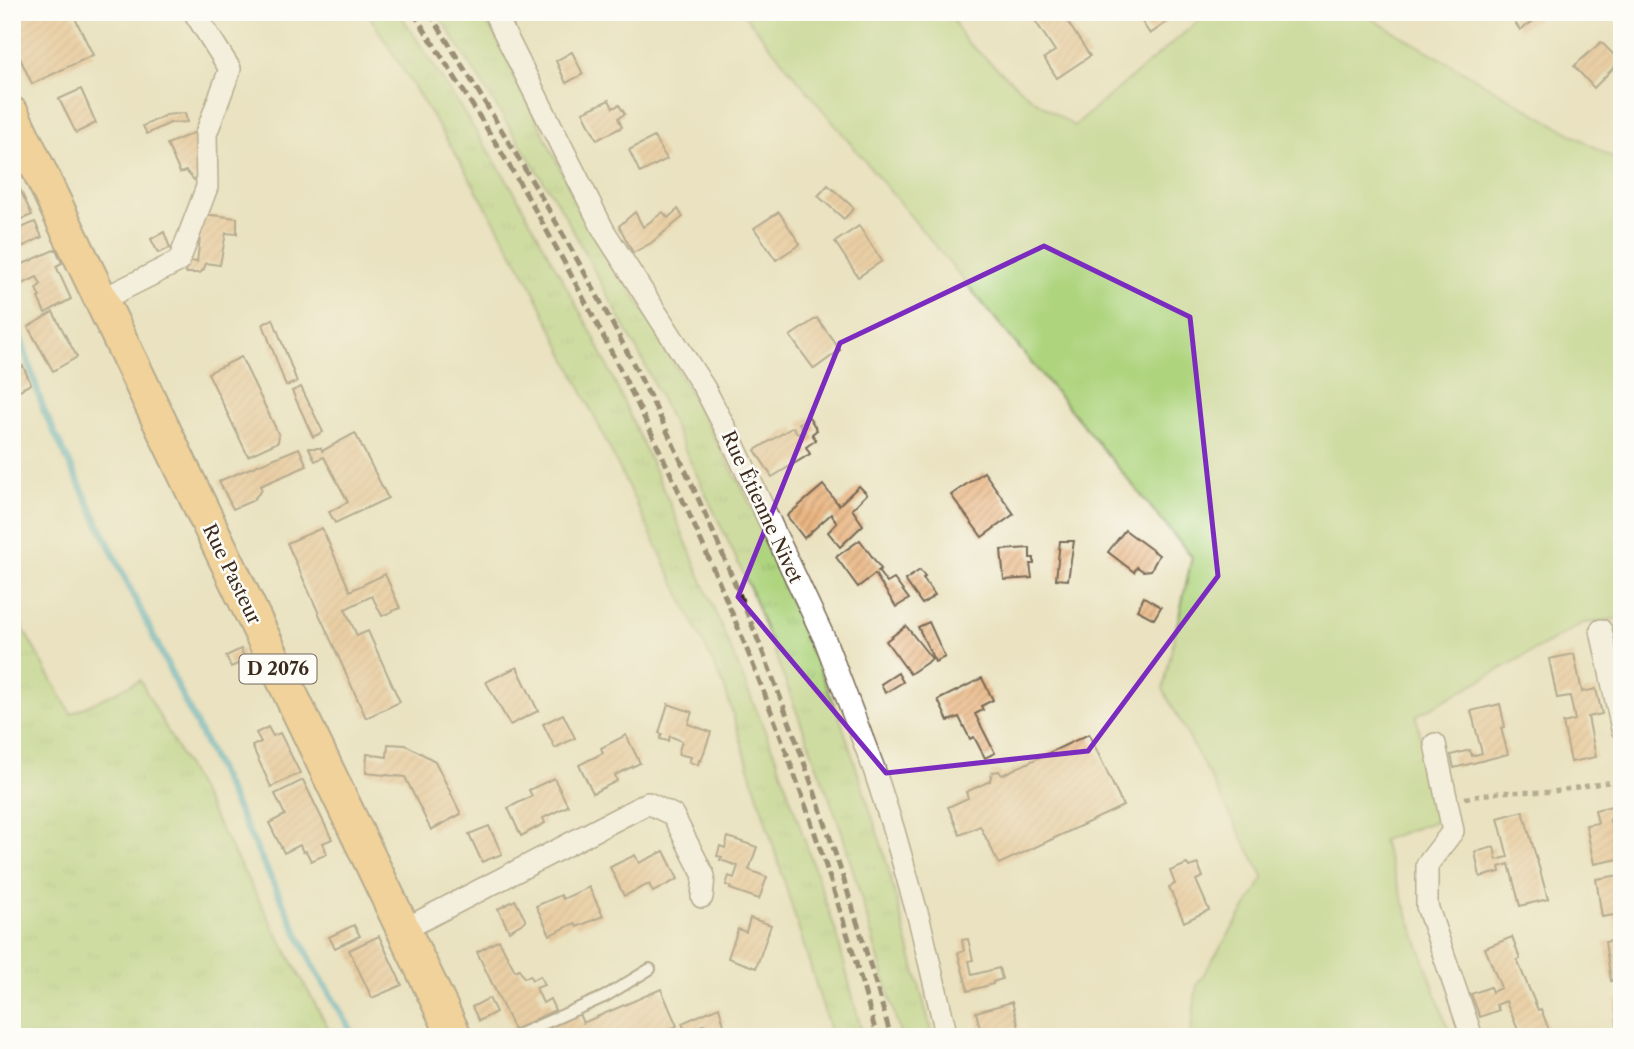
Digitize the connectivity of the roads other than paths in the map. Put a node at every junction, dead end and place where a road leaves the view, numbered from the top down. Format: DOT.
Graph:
graph roads {
  1 [pos="194,12"];
  2 [pos="494,12"];
  3 [pos="12,114"];
  4 [pos="101,300"];
  5 [pos="1601,630"];
  6 [pos="1622,729"];
  7 [pos="1436,744"];
  8 [pos="702,897"];
  9 [pos="403,930"];
  10 [pos="650,969"];
  11 [pos="455,1037"];
  12 [pos="513,1037"];
  13 [pos="947,1037"];
  14 [pos="1472,1037"];
  1 -- 4 [label="street"];
  2 -- 13 [label="street, Rue Étienne Nivet"];
  3 -- 4 [label="main road, D 2076"];
  4 -- 9 [label="main road, Rue Pasteur / D 2076"];
  5 -- 6 [label="street"];
  7 -- 14 [label="street"];
  8 -- 9 [label="street"];
  9 -- 11 [label="main road, Rue Pasteur / D 2076"];
  10 -- 12 [label="lane"];
}
